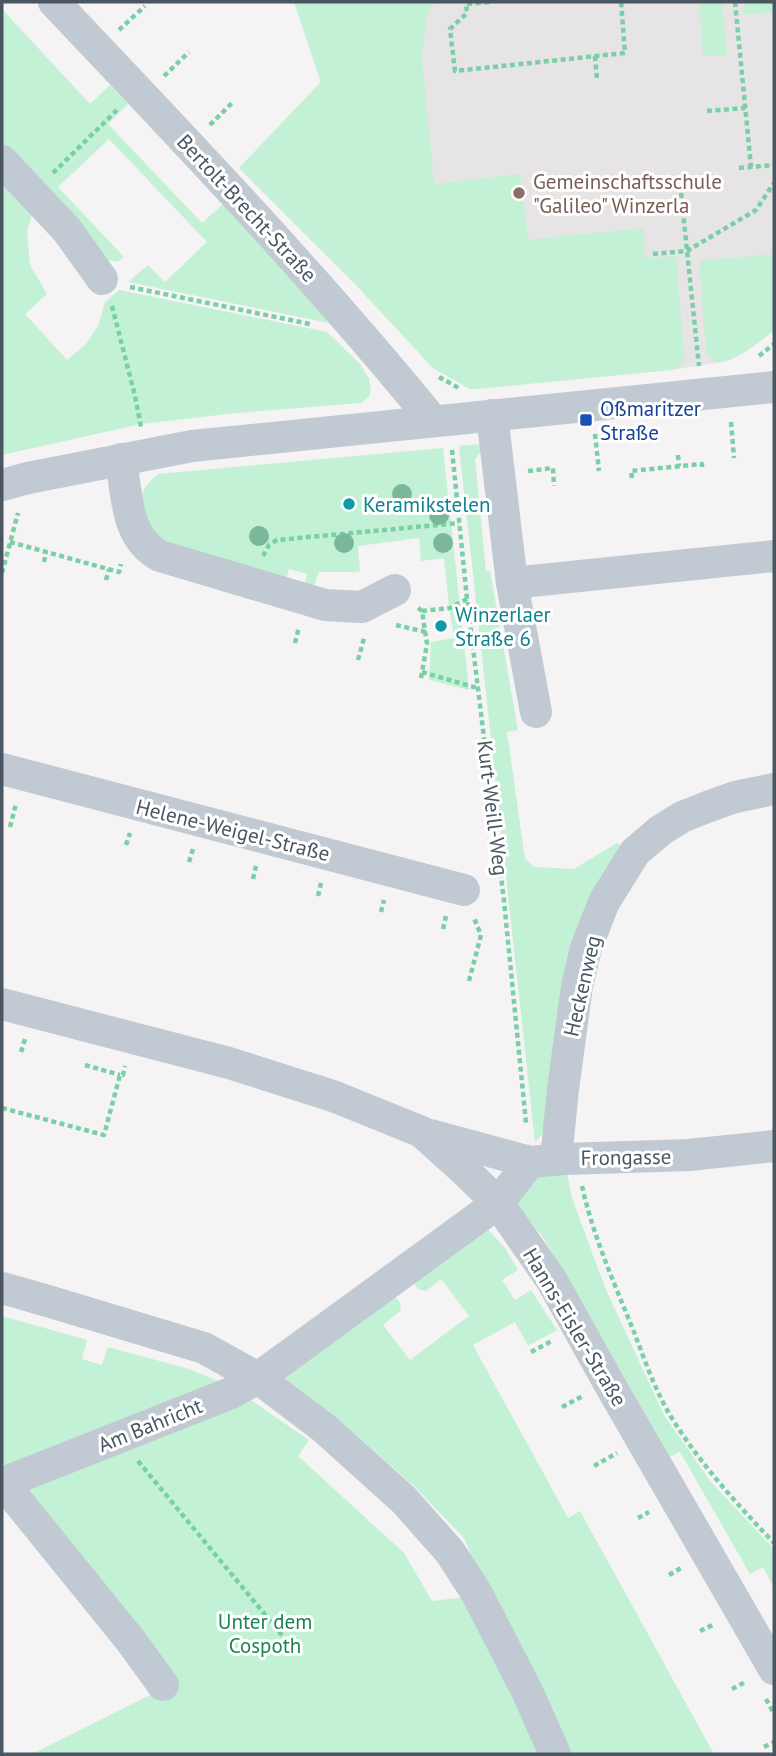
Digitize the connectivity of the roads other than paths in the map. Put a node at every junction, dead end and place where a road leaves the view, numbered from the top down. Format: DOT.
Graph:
graph roads {
  1 [pos="54,2"];
  2 [pos="2,161"];
  3 [pos="102,279"];
  4 [pos="774,387"];
  5 [pos="481,405"];
  6 [pos="433,421"];
  7 [pos="121,459"];
  8 [pos="10,497"];
  9 [pos="774,556"];
  10 [pos="512,583"];
  11 [pos="396,590"];
  12 [pos="536,712"];
  13 [pos="2,769"];
  14 [pos="774,789"];
  15 [pos="464,890"];
  16 [pos="2,1004"];
  17 [pos="422,1132"];
  18 [pos="774,1146"];
  19 [pos="554,1160"];
  20 [pos="498,1203"];
  21 [pos="2,1289"];
  22 [pos="258,1378"];
  23 [pos="774,1669"];
  24 [pos="163,1685"];
  25 [pos="555,1754"];
  1 -- 6 [label="street, Bertolt-Brecht-Straße"];
  2 -- 3 [label="street"];
  4 -- 5 [label="street"];
  5 -- 6 [label="street"];
  5 -- 10 [label="street"];
  6 -- 7 [label="street"];
  7 -- 8 [label="street"];
  7 -- 11 [label="street"];
  9 -- 10 [label="street"];
  10 -- 12 [label="street"];
  13 -- 15 [label="street, Helene-Weigel-Straße"];
  14 -- 19 [label="street, Heckenweg"];
  16 -- 17 [label="street, Hanns-Eisler-Straße"];
  17 -- 19 [label="street, Frongasse"];
  17 -- 20 [label="street, Hanns-Eisler-Straße"];
  18 -- 19 [label="street, Frongasse"];
  19 -- 20 [label="street"];
  20 -- 22 [label="street, Am Bahricht"];
  20 -- 23 [label="street, Hanns-Eisler-Straße"];
  21 -- 22 [label="street"];
  22 -- 24 [label="street, Am Bahricht"];
  22 -- 25 [label="street"];
}
